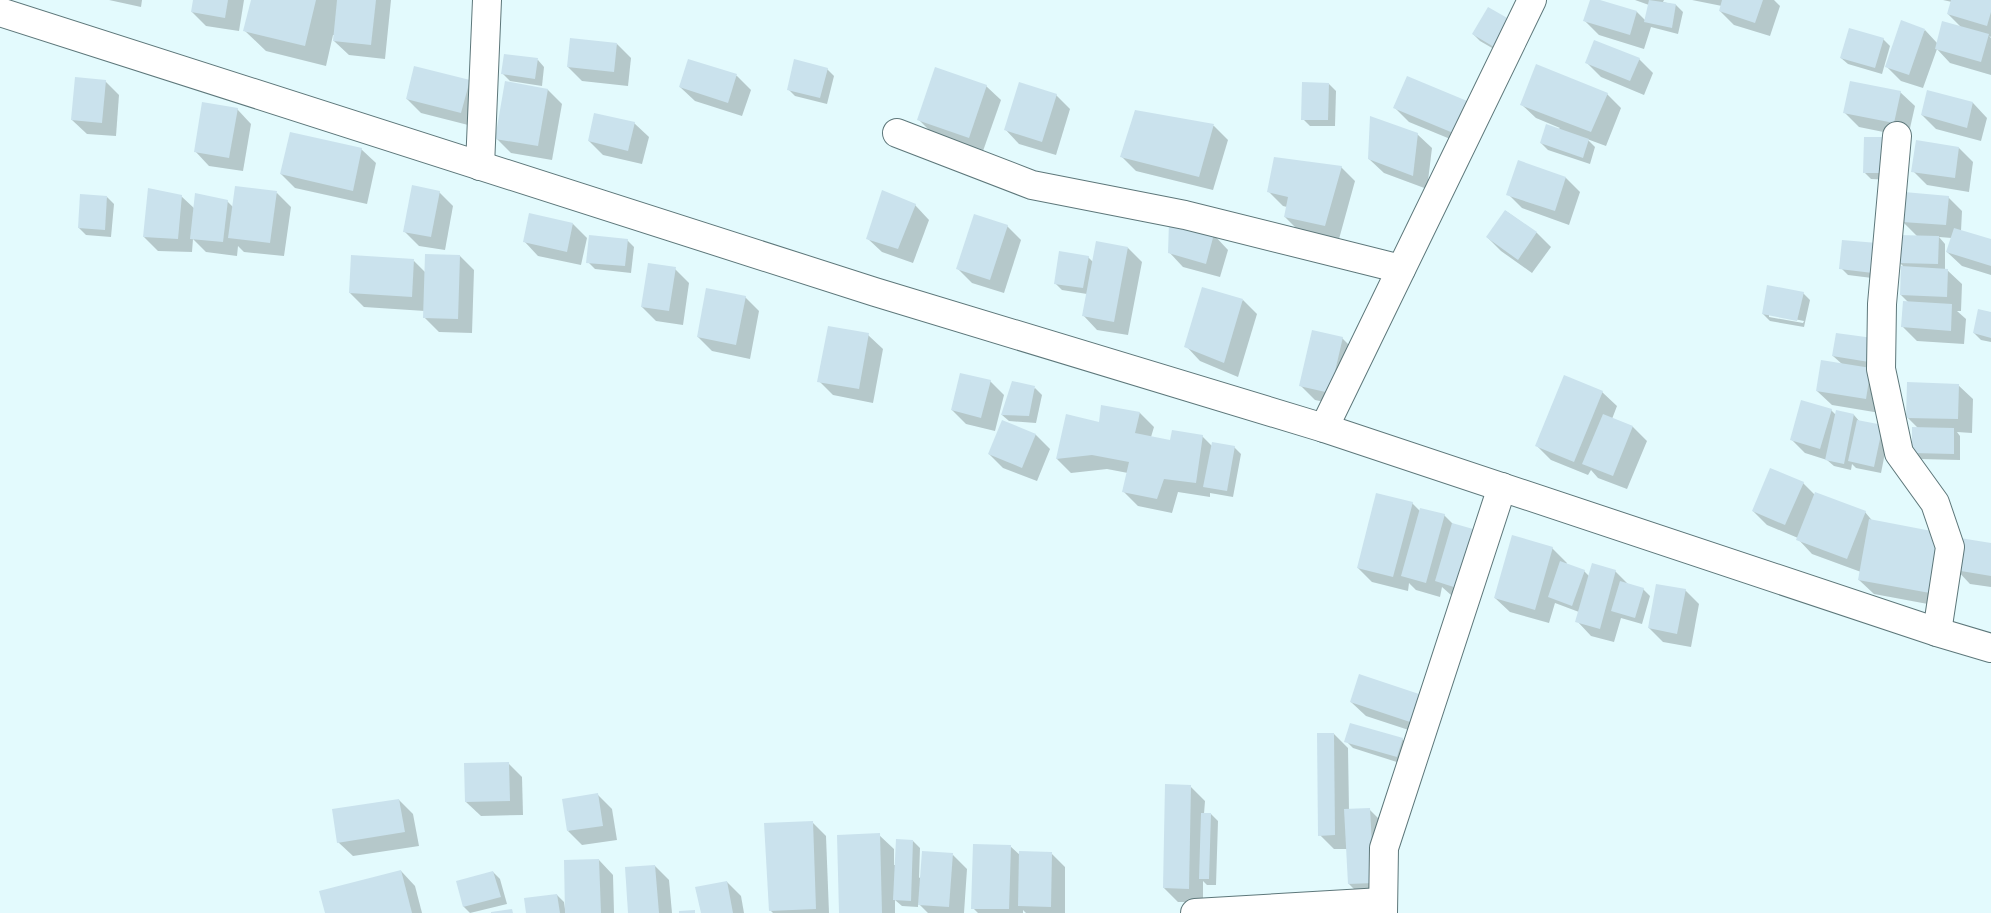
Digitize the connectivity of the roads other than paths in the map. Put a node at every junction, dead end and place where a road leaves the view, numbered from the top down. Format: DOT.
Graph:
graph roads {
  1 [pos="487,0"];
  2 [pos="1532,0"];
  3 [pos="0,12"];
  4 [pos="897,134"];
  5 [pos="1897,136"];
  6 [pos="480,166"];
  7 [pos="1401,269"];
  8 [pos="1324,428"];
  9 [pos="1502,487"];
  10 [pos="1937,632"];
  11 [pos="1991,648"];
  12 [pos="1383,907"];
  13 [pos="1195,913"];
  1 -- 6 [label="street"];
  2 -- 7 [label="street"];
  3 -- 6 [label="street"];
  4 -- 7 [label="street"];
  5 -- 10 [label="street"];
  6 -- 8 [label="street"];
  7 -- 8 [label="street"];
  8 -- 9 [label="street"];
  9 -- 10 [label="street"];
  9 -- 12 [label="street"];
  10 -- 11 [label="street"];
  12 -- 13 [label="street"];
}
